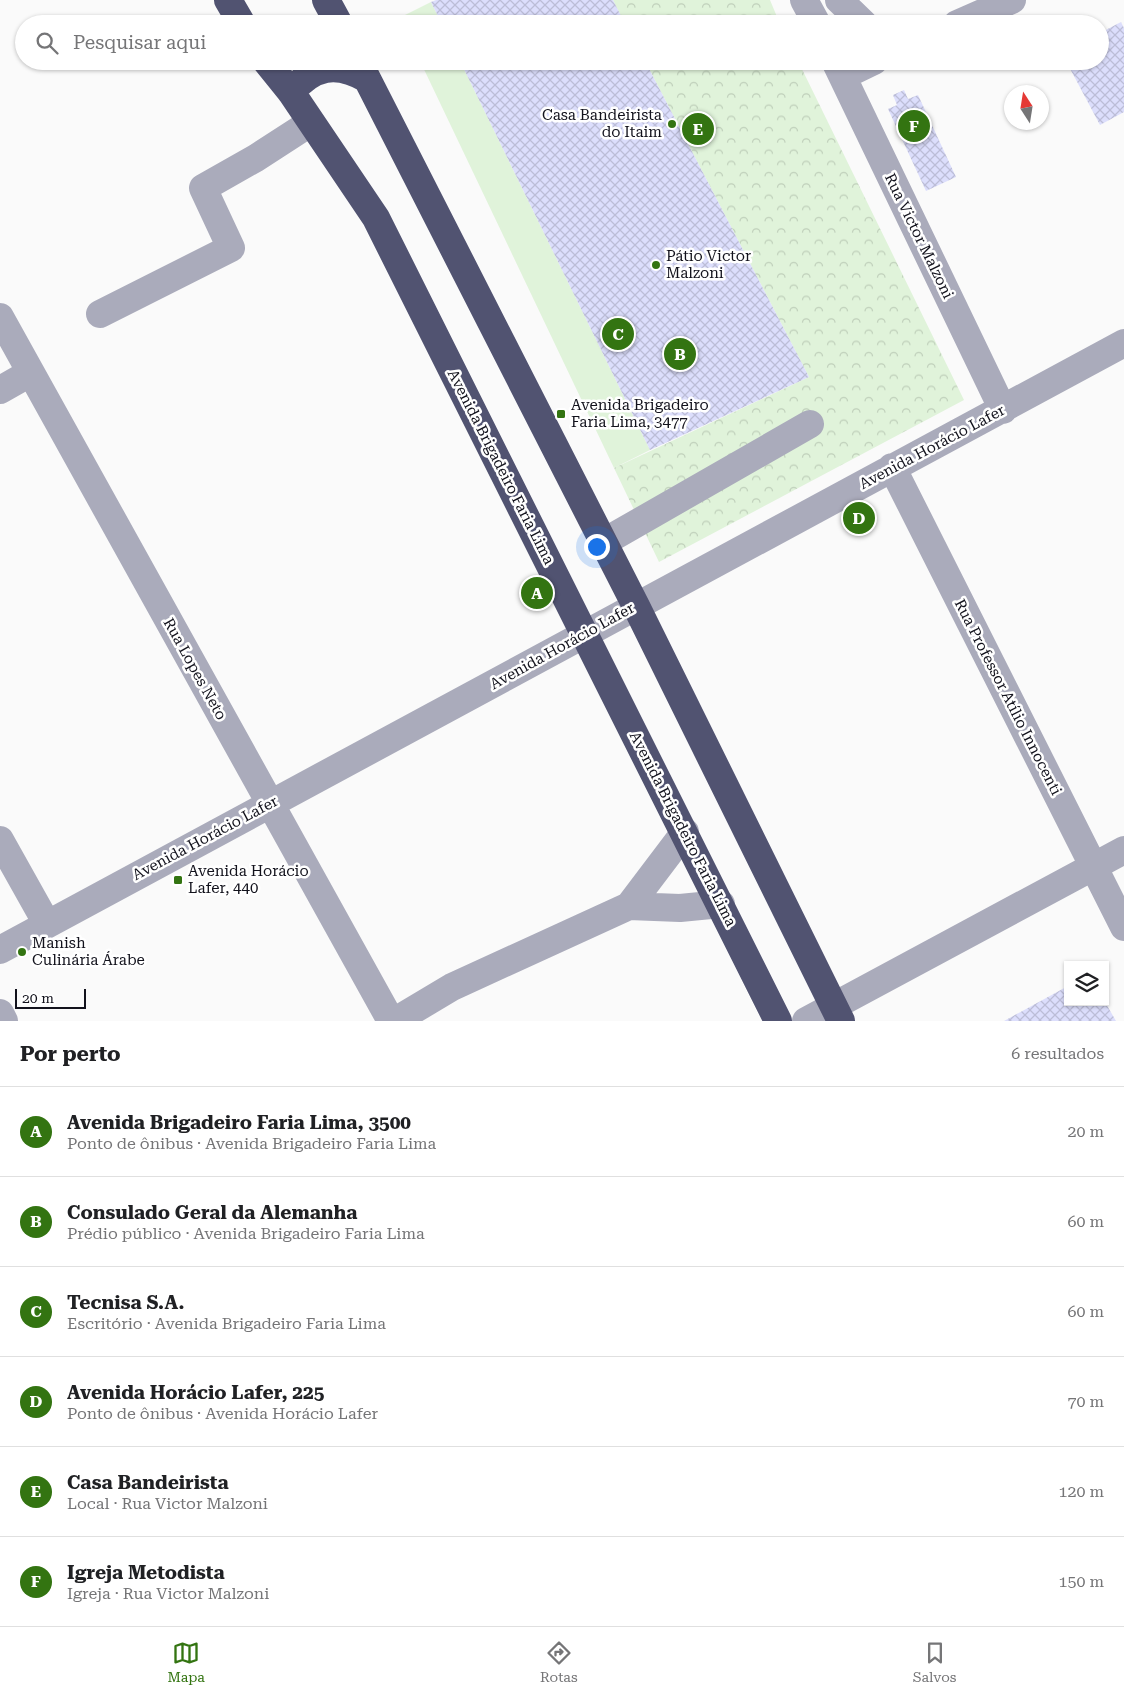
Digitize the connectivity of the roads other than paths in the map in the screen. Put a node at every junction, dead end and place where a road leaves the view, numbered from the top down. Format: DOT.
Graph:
graph roads {
  1 [pos="228,0"];
  2 [pos="326,0"];
  3 [pos="804,0"];
  4 [pos="839,0"];
  5 [pos="1012,0"];
  6 [pos="237,15"];
  7 [pos="334,15"];
  8 [pos="812,15"];
  9 [pos="855,15"];
  10 [pos="977,15"];
  11 [pos="273,70"];
  12 [pos="321,70"];
  13 [pos="348,70"];
  14 [pos="362,70"];
  15 [pos="839,70"];
  16 [pos="291,92"];
  17 [pos="310,123"];
  18 [pos="100,314"];
  19 [pos="0,317"];
  20 [pos="1124,343"];
  21 [pos="30,373"];
  22 [pos="0,390"];
  23 [pos="1003,410"];
  24 [pos="810,424"];
  25 [pos="892,467"];
  26 [pos="604,542"];
  27 [pos="636,606"];
  28 [pos="585,634"];
  29 [pos="270,803"];
  30 [pos="685,832"];
  31 [pos="0,840"];
  32 [pos="1124,850"];
  33 [pos="1094,867"];
  34 [pos="721,904"];
  35 [pos="629,906"];
  36 [pos="47,924"];
  37 [pos="1124,927"];
  38 [pos="0,950"];
  39 [pos="0,1013"];
  40 [pos="837,1014"];
  41 [pos="4,1021"];
  42 [pos="391,1021"];
  43 [pos="395,1021"];
  44 [pos="778,1021"];
  45 [pos="806,1021"];
  1 -- 6 [label="highway"];
  2 -- 7 [label="highway"];
  3 -- 8 [label="street"];
  4 -- 9 [label="street"];
  5 -- 10 [label="street"];
  11 -- 16 [label="highway, Avenida Brigadeiro Faria Lima"];
  12 -- 16 [label="highway"];
  13 -- 14 [label="highway"];
  14 -- 26 [label="highway"];
  15 -- 23 [label="street, Rua Victor Malzoni"];
  16 -- 17 [label="highway, Avenida Brigadeiro Faria Lima"];
  17 -- 18 [label="street"];
  17 -- 28 [label="highway, Avenida Brigadeiro Faria Lima"];
  19 -- 21 [label="street, Rua Lopes Neto"];
  20 -- 23 [label="street, Avenida Horácio Lafer"];
  21 -- 22 [label="street"];
  21 -- 29 [label="street, Rua Lopes Neto"];
  23 -- 25 [label="street, Avenida Horácio Lafer"];
  24 -- 26 [label="street"];
  25 -- 27 [label="street, Avenida Horácio Lafer"];
  25 -- 33 [label="street, Rua Professor Atílio Innocenti"];
  26 -- 27 [label="highway"];
  27 -- 28 [label="street, Avenida Horácio Lafer"];
  27 -- 40 [label="highway"];
  28 -- 29 [label="street, Avenida Horácio Lafer"];
  28 -- 30 [label="highway, Avenida Brigadeiro Faria Lima"];
  29 -- 36 [label="street, Avenida Horácio Lafer"];
  29 -- 42 [label="street, Rua Lopes Neto"];
  30 -- 34 [label="highway, Avenida Brigadeiro Faria Lima"];
  30 -- 35 [label="street"];
  31 -- 36 [label="street"];
  32 -- 33 [label="street"];
  33 -- 37 [label="street, Rua Professor Atílio Innocenti"];
  33 -- 40 [label="street"];
  34 -- 35 [label="street"];
  34 -- 44 [label="highway, Avenida Brigadeiro Faria Lima"];
  35 -- 43 [label="street"];
  36 -- 38 [label="street, Avenida Horácio Lafer"];
  39 -- 41 [label="street"];
  40 -- 45 [label="street"];
}
